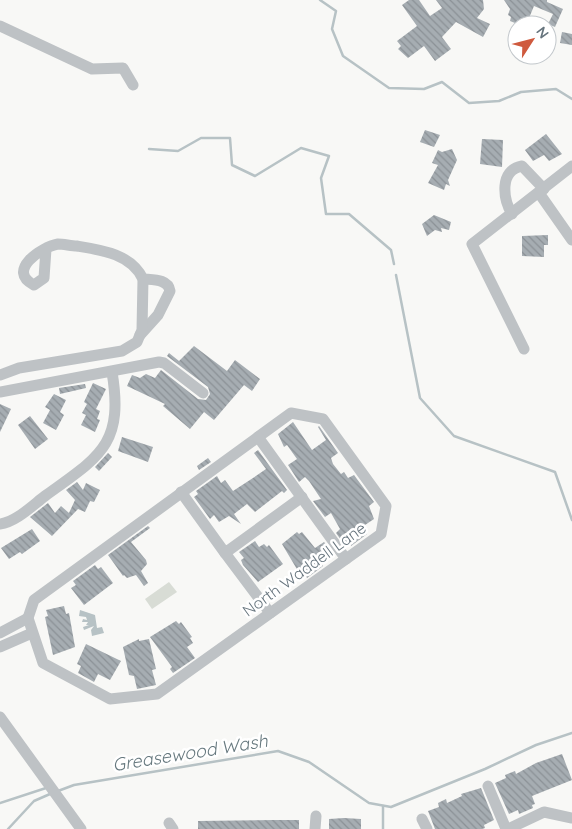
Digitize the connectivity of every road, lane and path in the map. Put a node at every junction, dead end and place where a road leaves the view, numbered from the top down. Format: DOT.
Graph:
graph roads {
  1 [pos="0,26"];
  2 [pos="133,85"];
  3 [pos="572,166"];
  4 [pos="541,191"];
  5 [pos="512,214"];
  6 [pos="572,240"];
  7 [pos="46,249"];
  8 [pos="143,280"];
  9 [pos="140,335"];
  10 [pos="524,349"];
  11 [pos="112,372"];
  12 [pos="0,375"];
  13 [pos="0,392"];
  14 [pos="203,393"];
  15 [pos="258,437"];
  16 [pos="181,492"];
  17 [pos="302,497"];
  18 [pos="0,524"];
  19 [pos="225,553"];
  20 [pos="346,559"];
  21 [pos="270,613"];
  22 [pos="28,618"];
  23 [pos="0,632"];
  24 [pos="32,633"];
  25 [pos="0,647"];
  26 [pos="0,717"];
  27 [pos="488,786"];
  28 [pos="316,816"];
  29 [pos="572,818"];
  30 [pos="76,827"];
  31 [pos="315,829"];
  32 [pos="507,829"];
  1 -- 2 [label="street"];
  3 -- 4 [label="street"];
  4 -- 5 [label="street"];
  4 -- 5 [label="street"];
  4 -- 6 [label="street"];
  5 -- 10 [label="street"];
  7 -- 8 [label="street"];
  8 -- 9 [label="street"];
  8 -- 9 [label="street"];
  9 -- 12 [label="street"];
  11 -- 13 [label="street"];
  11 -- 14 [label="street"];
  11 -- 18 [label="street"];
  15 -- 16 [label="street, North Waddell Lane"];
  15 -- 17 [label="street"];
  15 -- 20 [label="street, North Waddell Lane"];
  16 -- 19 [label="street"];
  16 -- 22 [label="street, North Waddell Lane"];
  17 -- 19 [label="street"];
  17 -- 20 [label="street"];
  19 -- 21 [label="street"];
  20 -- 21 [label="street, North Waddell Lane"];
  21 -- 24 [label="street, North Waddell Lane"];
  22 -- 23 [label="street"];
  22 -- 24 [label="street, North Waddell Lane"];
  24 -- 25 [label="street"];
  26 -- 30 [label="street"];
  27 -- 32 [label="street"];
  28 -- 31 [label="street"];
  29 -- 32 [label="street"];
}
